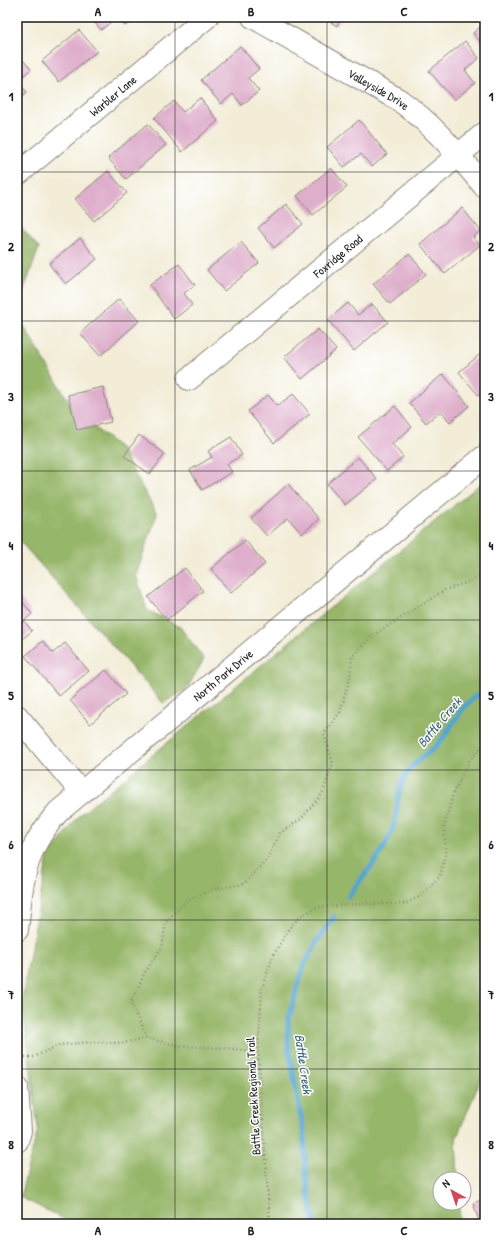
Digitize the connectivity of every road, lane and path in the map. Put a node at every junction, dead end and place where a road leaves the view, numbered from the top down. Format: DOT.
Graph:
graph roads {
  1 [pos="207,17"];
  2 [pos="253,17"];
  3 [pos="485,132"];
  4 [pos="458,155"];
  5 [pos="18,174"];
  6 [pos="485,187"];
  7 [pos="189,379"];
  8 [pos="485,456"];
  9 [pos="485,572"];
  10 [pos="17,716"];
  11 [pos="485,743"];
  12 [pos="82,792"];
  13 [pos="17,930"];
  14 [pos="146,1038"];
  15 [pos="258,1052"];
  16 [pos="17,1057"];
  17 [pos="17,1087"];
  18 [pos="17,1141"];
  19 [pos="270,1224"];
  1 -- 5 [label="street, Warbler Lane"];
  2 -- 4 [label="street, Valleyside Drive"];
  3 -- 4 [label="street, Foxridge Road"];
  4 -- 6 [label="street, Valleyside Drive"];
  4 -- 7 [label="street, Foxridge Road"];
  8 -- 12 [label="street, North Park Drive"];
  9 -- 14 [label="path"];
  10 -- 12 [label="street"];
  11 -- 15 [label="path, Battle Creek Regional Trail"];
  12 -- 13 [label="street, North Park Drive"];
  14 -- 15 [label="path"];
  14 -- 16 [label="path"];
  15 -- 19 [label="path, Battle Creek Regional Trail"];
  17 -- 18 [label="street"];
}
